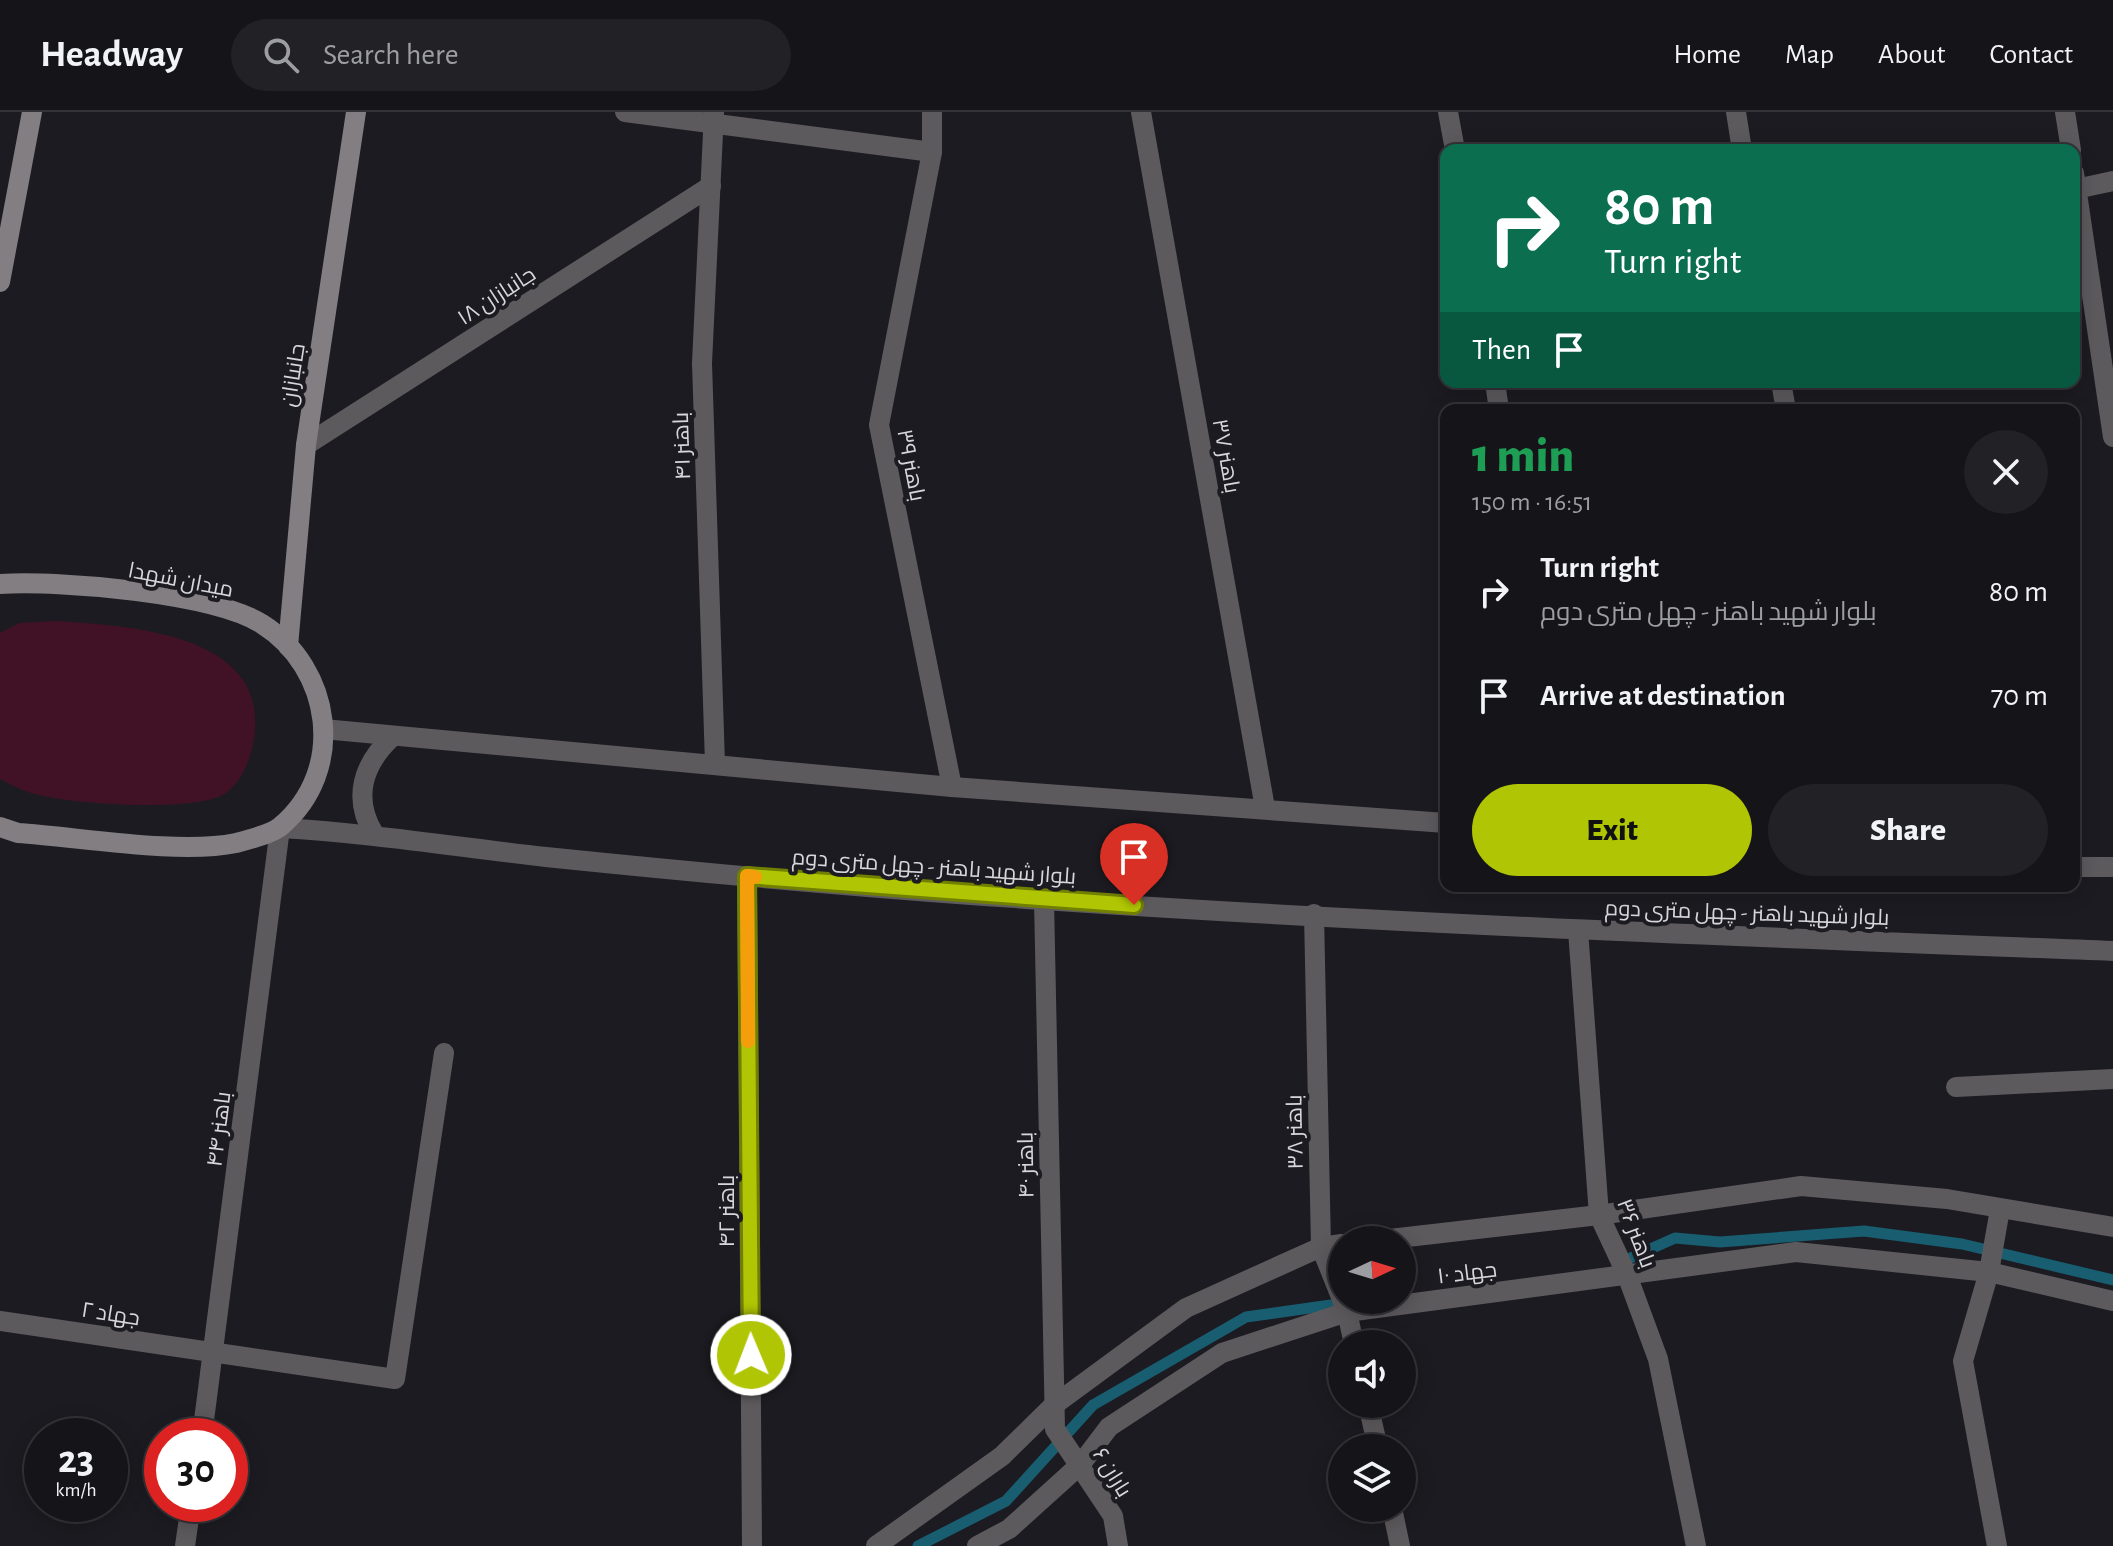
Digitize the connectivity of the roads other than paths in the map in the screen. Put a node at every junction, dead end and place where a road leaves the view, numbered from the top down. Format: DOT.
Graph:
graph roads {
  1 [pos="32,112"];
  2 [pos="356,112"];
  3 [pos="625,112"];
  4 [pos="932,112"];
  5 [pos="1141,112"];
  6 [pos="1448,112"];
  7 [pos="1736,112"];
  8 [pos="2065,112"];
  9 [pos="713,119"];
  10 [pos="1454,144"];
  11 [pos="1741,144"];
  12 [pos="2070,144"];
  13 [pos="932,152"];
  14 [pos="2080,181"];
  15 [pos="2113,181"];
  16 [pos="711,186"];
  17 [pos="2080,204"];
  18 [pos="5,233"];
  19 [pos="0,282"];
  20 [pos="2104,317"];
  21 [pos="2113,437"];
  22 [pos="306,445"];
  23 [pos="0,584"];
  24 [pos="288,646"];
  25 [pos="323,729"];
  26 [pos="392,737"];
  27 [pos="715,764"];
  28 [pos="952,787"];
  29 [pos="1265,808"];
  30 [pos="1440,823"];
  31 [pos="0,827"];
  32 [pos="280,828"];
  33 [pos="374,834"];
  34 [pos="2080,867"];
  35 [pos="2113,867"];
  36 [pos="747,876"];
  37 [pos="1044,900"];
  38 [pos="1314,914"];
  39 [pos="1578,930"];
  40 [pos="2113,951"];
  41 [pos="444,1053"];
  42 [pos="2113,1079"];
  43 [pos="1956,1087"];
  44 [pos="2000,1209"];
  45 [pos="1599,1215"];
  46 [pos="2113,1227"];
  47 [pos="1416,1236"];
  48 [pos="1328,1246"];
  49 [pos="1321,1247"];
  50 [pos="1328,1264"];
  51 [pos="1989,1272"];
  52 [pos="1627,1275"];
  53 [pos="2113,1301"];
  54 [pos="1416,1303"];
  55 [pos="1341,1314"];
  56 [pos="0,1321"];
  57 [pos="214,1353"];
  58 [pos="1054,1405"];
  59 [pos="205,1418"];
  60 [pos="1055,1429"];
  61 [pos="1076,1457"];
  62 [pos="188,1522"];
  63 [pos="1395,1522"];
  64 [pos="185,1546"];
  65 [pos="752,1546"];
  66 [pos="876,1546"];
  67 [pos="977,1546"];
  68 [pos="1118,1546"];
  69 [pos="1400,1546"];
  70 [pos="1696,1546"];
  71 [pos="1997,1546"];
  1 -- 18 [label="main road"];
  2 -- 22 [label="main road, جانبازان"];
  3 -- 9 [label="street"];
  4 -- 13 [label="street, باهنر ۳۹"];
  5 -- 29 [label="street, باهنر ۳۷"];
  6 -- 10 [label="street"];
  7 -- 11 [label="street"];
  8 -- 12 [label="street"];
  9 -- 13 [label="street"];
  9 -- 16 [label="street, باهنر ۴۱"];
  13 -- 28 [label="street, باهنر ۳۹"];
  14 -- 15 [label="street"];
  16 -- 22 [label="street, جانبازان ۱۸"];
  16 -- 27 [label="street, باهنر ۴۱"];
  17 -- 20 [label="street"];
  18 -- 19 [label="main road"];
  20 -- 21 [label="street"];
  22 -- 24 [label="main road, جانبازان"];
  23 -- 24 [label="main road, میدان شهدا"];
  24 -- 25 [label="main road, میدان شهدا"];
  25 -- 26 [label="street"];
  25 -- 32 [label="main road, میدان شهدا"];
  26 -- 27 [label="street"];
  26 -- 33 [label="street"];
  27 -- 28 [label="street"];
  28 -- 29 [label="street"];
  29 -- 30 [label="street"];
  31 -- 32 [label="main road"];
  32 -- 33 [label="street, بلوار شهید باهنر - چهل متری دوم"];
  32 -- 57 [label="street, باهنر ۴۴"];
  33 -- 36 [label="street, بلوار شهید باهنر - چهل متری دوم"];
  34 -- 35 [label="street"];
  36 -- 37 [label="street, بلوار شهید باهنر - چهل متری دوم"];
  36 -- 65 [label="street, باهنر ۴۲"];
  37 -- 38 [label="street, بلوار شهید باهنر - چهل متری دوم"];
  37 -- 58 [label="street, باهنر ۴۰"];
  38 -- 39 [label="street, بلوار شهید باهنر - چهل متری دوم"];
  38 -- 49 [label="street, باهنر ۳۸"];
  39 -- 40 [label="street, بلوار شهید باهنر - چهل متری دوم"];
  39 -- 45 [label="street, باهنر ۳۶"];
  41 -- 57 [label="street, جهاد ۲"];
  42 -- 43 [label="street"];
  44 -- 45 [label="street"];
  44 -- 46 [label="street"];
  44 -- 51 [label="street"];
  45 -- 47 [label="street"];
  45 -- 52 [label="street, باهنر ۳۶"];
  48 -- 49 [label="street"];
  49 -- 50 [label="street, باهنر ۳۸"];
  49 -- 58 [label="street"];
  51 -- 52 [label="street, جهاد ۱۰"];
  51 -- 53 [label="street, جهاد ۱۰"];
  51 -- 71 [label="street"];
  52 -- 54 [label="street, جهاد ۱۰"];
  52 -- 70 [label="street, باهنر ۳۶"];
  55 -- 61 [label="street, جهاد ۱۰"];
  56 -- 57 [label="street, جهاد ۲"];
  57 -- 59 [label="street, باهنر ۴۴"];
  58 -- 60 [label="street, باهنر ۴۰"];
  58 -- 66 [label="street"];
  60 -- 61 [label="street, باران ۶"];
  61 -- 67 [label="street, جهاد ۱۰"];
  61 -- 68 [label="street, باران ۶"];
  62 -- 64 [label="street"];
  63 -- 69 [label="street"];
}
